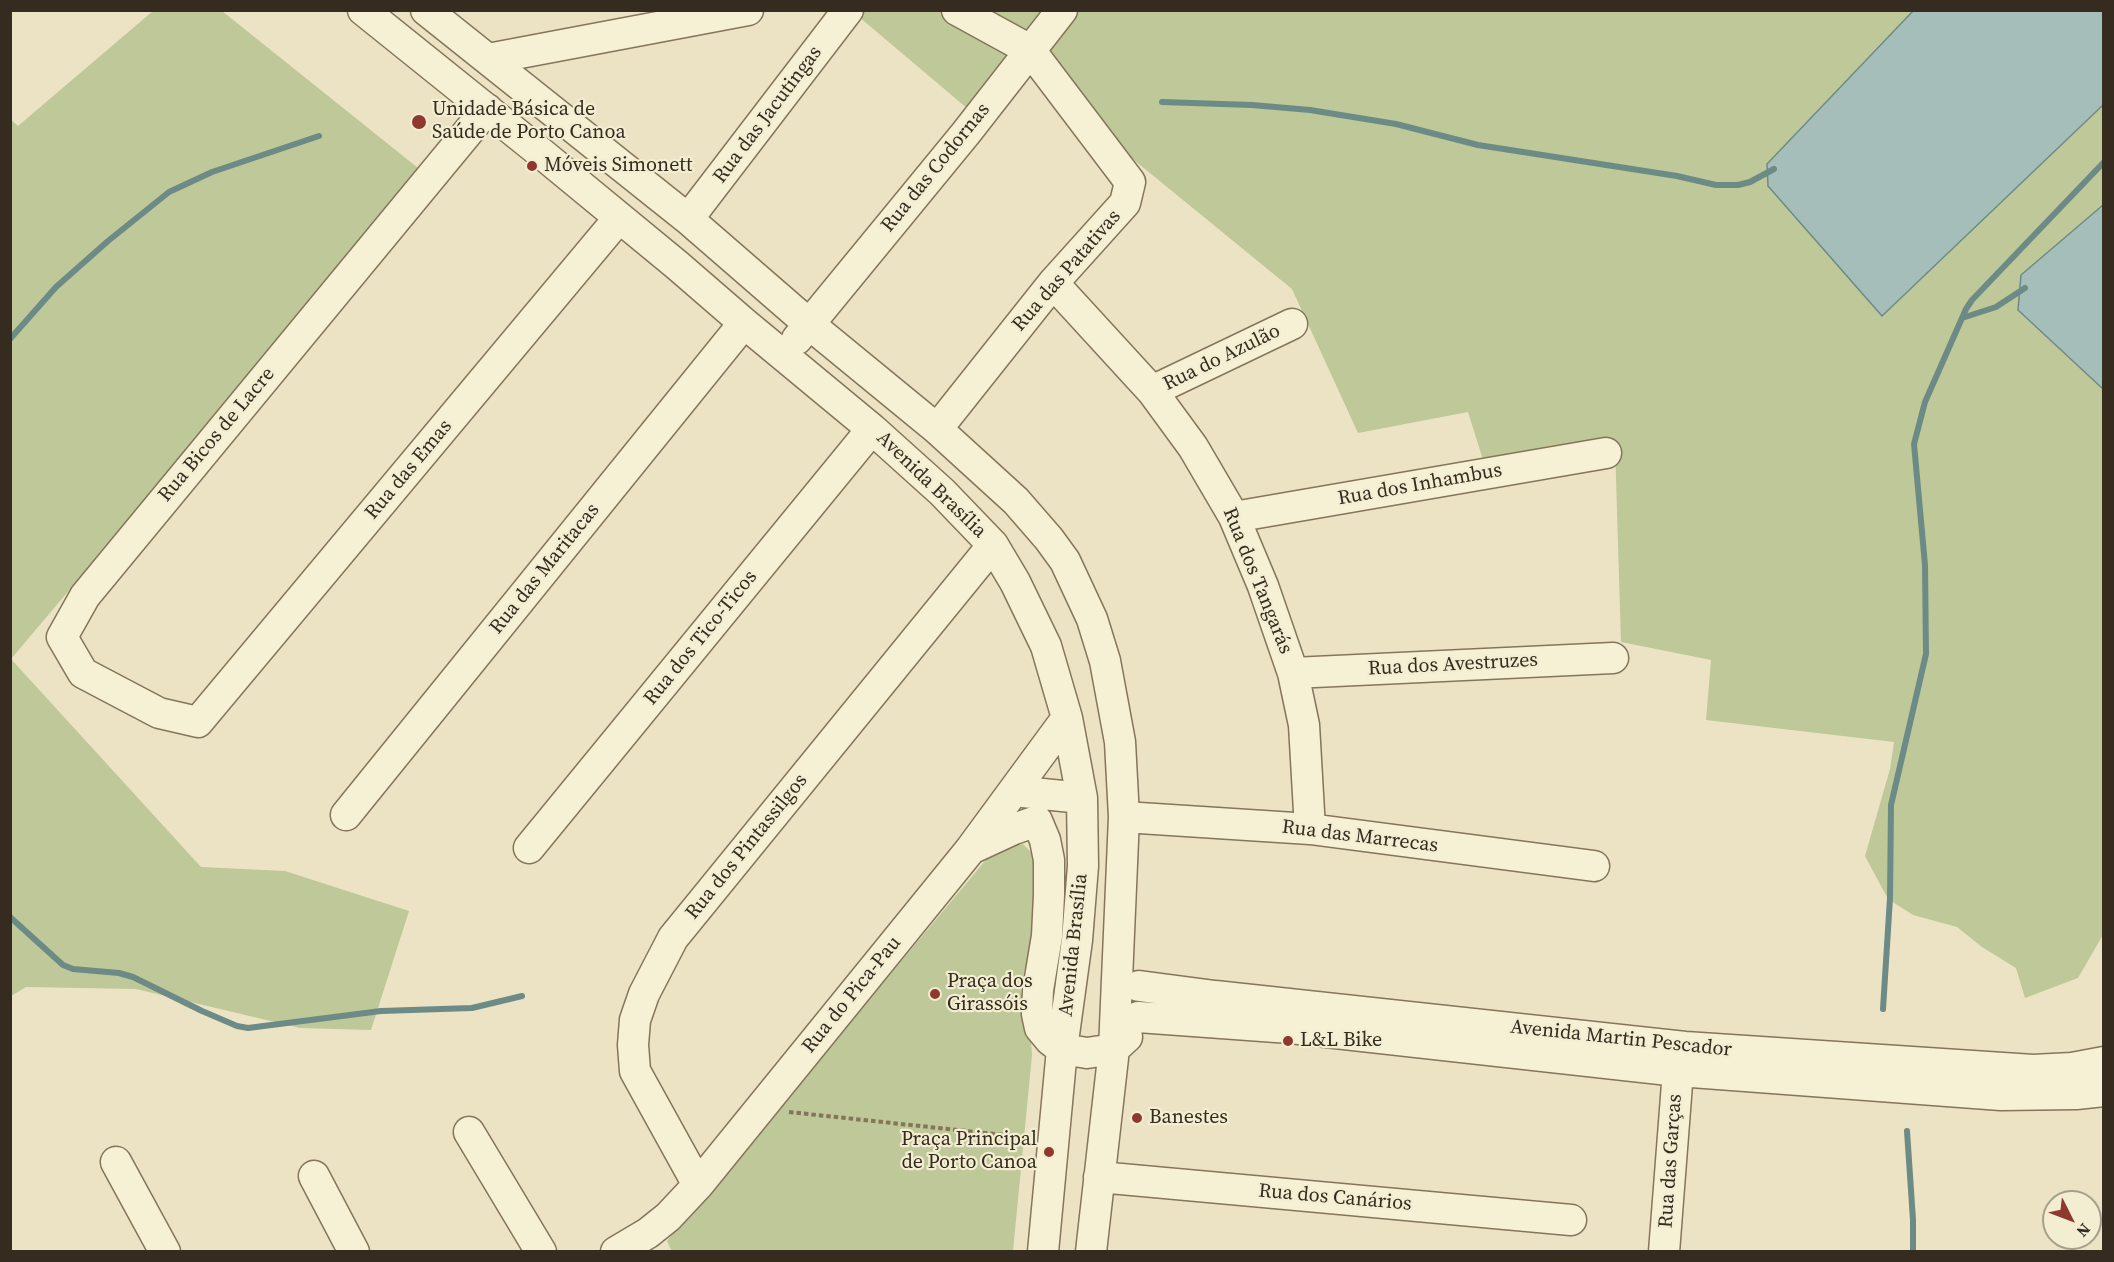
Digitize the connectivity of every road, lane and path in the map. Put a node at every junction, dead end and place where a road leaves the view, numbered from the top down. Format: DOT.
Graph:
graph roads {
  1 [pos="363,10"];
  2 [pos="426,10"];
  3 [pos="748,10"];
  4 [pos="824,10"];
  5 [pos="846,10"];
  6 [pos="957,10"];
  7 [pos="1062,10"];
  8 [pos="1030,50"];
  9 [pos="488,60"];
  10 [pos="487,109"];
  11 [pos="619,218"];
  12 [pos="688,219"];
  13 [pos="736,260"];
  14 [pos="677,265"];
  15 [pos="1053,283"];
  16 [pos="744,324"];
  17 [pos="809,324"];
  18 [pos="1292,324"];
  19 [pos="788,358"];
  20 [pos="1152,391"];
  21 [pos="872,429"];
  22 [pos="937,429"];
  23 [pos="1606,453"];
  24 [pos="1234,517"];
  25 [pos="993,545"];
  26 [pos="1613,658"];
  27 [pos="1293,673"];
  28 [pos="1067,718"];
  29 [pos="1117,719"];
  30 [pos="198,722"];
  31 [pos="1021,788"];
  32 [pos="1082,798"];
  33 [pos="346,815"];
  34 [pos="1125,817"];
  35 [pos="1037,821"];
  36 [pos="1310,829"];
  37 [pos="529,848"];
  38 [pos="970,850"];
  39 [pos="1594,866"];
  40 [pos="1118,957"];
  41 [pos="1139,986"];
  42 [pos="1176,1005"];
  43 [pos="1138,1017"];
  44 [pos="1062,1049"];
  45 [pos="1114,1049"];
  46 [pos="2103,1062"];
  47 [pos="1678,1071"];
  48 [pos="2103,1090"];
  49 [pos="759,1109"];
  50 [pos="469,1131"];
  51 [pos="1053,1140"];
  52 [pos="116,1162"];
  53 [pos="314,1176"];
  54 [pos="1099,1177"];
  55 [pos="698,1185"];
  56 [pos="1571,1220"];
  57 [pos="653,1242"];
  58 [pos="165,1251"];
  59 [pos="354,1251"];
  60 [pos="541,1251"];
  61 [pos="616,1251"];
  62 [pos="1043,1251"];
  63 [pos="1091,1251"];
  64 [pos="1664,1251"];
  1 -- 10 [label="street, Avenida Brasília"];
  2 -- 9 [label="street, Avenida Brasília"];
  3 -- 9 [label="street"];
  4 -- 5 [label="street"];
  5 -- 12 [label="street, Rua das Jacutingas"];
  6 -- 8 [label="street"];
  7 -- 8 [label="street, Rua das Codornas"];
  8 -- 15 [label="street, Rua das Patativas"];
  8 -- 17 [label="street, Rua das Codornas"];
  9 -- 12 [label="street, Avenida Brasília"];
  10 -- 11 [label="street, Avenida Brasília"];
  10 -- 30 [label="street, Rua Bicos de Lacre"];
  11 -- 14 [label="street, Avenida Brasília"];
  11 -- 30 [label="street, Rua das Emas"];
  12 -- 13 [label="street, Avenida Brasília"];
  13 -- 14 [label="street"];
  13 -- 17 [label="street, Avenida Brasília"];
  14 -- 16 [label="street, Avenida Brasília"];
  15 -- 20 [label="street, Rua dos Tangarás"];
  15 -- 22 [label="street, Rua das Patativas"];
  16 -- 19 [label="street, Avenida Brasília"];
  16 -- 33 [label="street, Rua das Maritacas"];
  17 -- 19 [label="street, Rua das Codornas"];
  17 -- 22 [label="street, Avenida Brasília"];
  18 -- 20 [label="street, Rua do Azulão"];
  19 -- 21 [label="street, Avenida Brasília"];
  20 -- 24 [label="street, Rua dos Tangarás"];
  21 -- 25 [label="street, Avenida Brasília"];
  21 -- 37 [label="street, Rua dos Tico-Ticos"];
  22 -- 29 [label="street, Avenida Brasília"];
  23 -- 24 [label="street, Rua dos Inhambus"];
  24 -- 27 [label="street, Rua dos Tangarás"];
  25 -- 28 [label="street, Avenida Brasília"];
  25 -- 55 [label="street, Rua dos Pintassilgos"];
  26 -- 27 [label="street, Rua dos Avestruzes"];
  27 -- 36 [label="street, Rua dos Tangarás"];
  28 -- 29 [label="street"];
  28 -- 31 [label="street, Rua do Pica-Pau"];
  28 -- 32 [label="street, Avenida Brasília"];
  29 -- 34 [label="street, Avenida Brasília"];
  31 -- 32 [label="street"];
  31 -- 35 [label="street"];
  31 -- 38 [label="street, Rua do Pica-Pau"];
  32 -- 44 [label="street, Avenida Brasília"];
  34 -- 36 [label="street, Rua das Marrecas"];
  34 -- 40 [label="street, Avenida Brasília"];
  35 -- 38 [label="street"];
  35 -- 44 [label="street"];
  36 -- 39 [label="street, Rua das Marrecas"];
  38 -- 49 [label="street, Rua do Pica-Pau"];
  40 -- 41 [label="street"];
  40 -- 45 [label="street, Avenida Brasília"];
  41 -- 42 [label="street, Avenida Martin Pescador"];
  41 -- 43 [label="street"];
  42 -- 43 [label="street, Avenida Martin Pescador"];
  42 -- 46 [label="street, Avenida Martin Pescador"];
  42 -- 47 [label="street, Avenida Martin Pescador"];
  43 -- 45 [label="street"];
  44 -- 45 [label="street"];
  44 -- 51 [label="street, Avenida Brasília"];
  45 -- 54 [label="street, Avenida Brasília"];
  47 -- 48 [label="street, Avenida Martin Pescador"];
  47 -- 64 [label="street, Rua das Garças"];
  49 -- 51 [label="path"];
  49 -- 55 [label="street, Rua do Pica-Pau"];
  50 -- 60 [label="street"];
  51 -- 62 [label="street, Avenida Brasília"];
  52 -- 58 [label="street"];
  53 -- 59 [label="street"];
  54 -- 56 [label="street, Rua dos Canários"];
  54 -- 63 [label="street, Avenida Brasília"];
  55 -- 57 [label="street, Rua do Pica-Pau"];
  57 -- 61 [label="street, Rua do Pica-Pau"];
}
